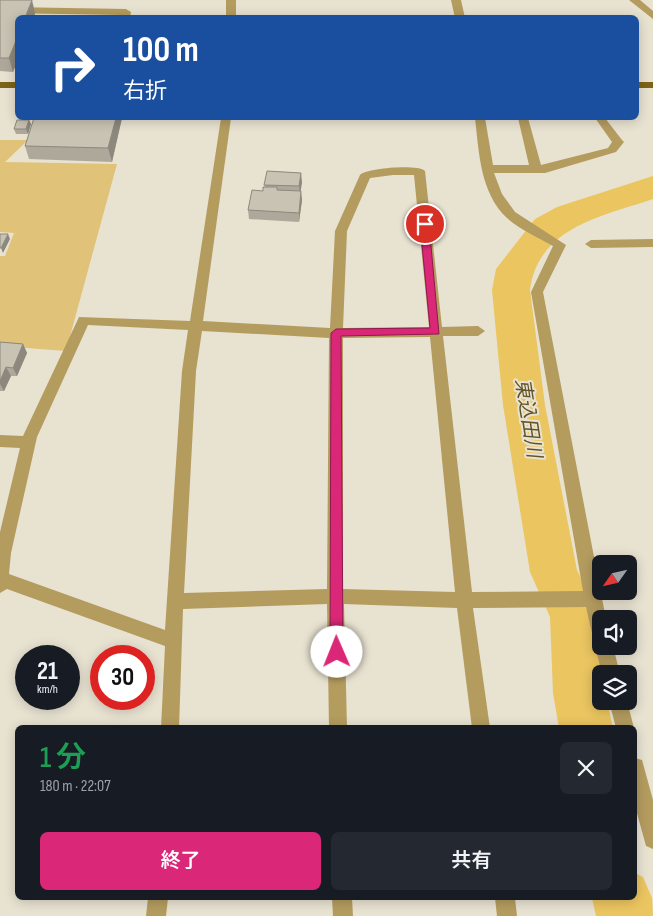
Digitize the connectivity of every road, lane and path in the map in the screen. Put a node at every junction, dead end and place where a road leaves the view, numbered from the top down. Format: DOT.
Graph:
graph roads {
  1 [pos="8,0"];
  2 [pos="231,0"];
  3 [pos="456,0"];
  4 [pos="634,0"];
  5 [pos="1,10"];
  6 [pos="126,15"];
  7 [pos="231,15"];
  8 [pos="459,15"];
  9 [pos="653,16"];
  10 [pos="0,85"];
  11 [pos="15,85"];
  12 [pos="639,85"];
  13 [pos="653,85"];
  14 [pos="226,120"];
  15 [pos="480,120"];
  16 [pos="524,120"];
  17 [pos="602,120"];
  18 [pos="488,169"];
  19 [pos="536,169"];
  20 [pos="653,243"];
  21 [pos="591,244"];
  22 [pos="196,324"];
  23 [pos="478,331"];
  24 [pos="436,332"];
  25 [pos="336,333"];
  26 [pos="0,442"];
  27 [pos="29,442"];
  28 [pos="1,569"];
  29 [pos="0,585"];
  30 [pos="335,596"];
  31 [pos="588,599"];
  32 [pos="464,600"];
  33 [pos="175,601"];
  34 [pos="592,610"];
  35 [pos="174,641"];
  36 [pos="620,710"];
  37 [pos="170,725"];
  38 [pos="338,725"];
  39 [pos="481,725"];
  40 [pos="624,725"];
  41 [pos="637,775"];
  42 [pos="653,839"];
  43 [pos="158,900"];
  44 [pos="342,900"];
  45 [pos="505,900"];
  46 [pos="156,916"];
  47 [pos="343,916"];
  48 [pos="507,916"];
  1 -- 5 [label="street"];
  2 -- 7 [label="street"];
  3 -- 8 [label="street"];
  4 -- 9 [label="street"];
  5 -- 6 [label="street"];
  10 -- 11 [label="main road"];
  12 -- 13 [label="main road"];
  14 -- 22 [label="street"];
  15 -- 18 [label="street"];
  16 -- 19 [label="street"];
  17 -- 19 [label="street"];
  18 -- 19 [label="street"];
  18 -- 31 [label="street"];
  20 -- 21 [label="street"];
  22 -- 25 [label="street"];
  22 -- 27 [label="street"];
  22 -- 33 [label="street"];
  23 -- 24 [label="street"];
  24 -- 25 [label="street"];
  24 -- 25 [label="street"];
  24 -- 32 [label="street"];
  25 -- 30 [label="street"];
  26 -- 27 [label="street"];
  27 -- 28 [label="street"];
  28 -- 29 [label="street"];
  28 -- 35 [label="street"];
  30 -- 32 [label="street"];
  30 -- 33 [label="street"];
  30 -- 38 [label="street"];
  31 -- 32 [label="street"];
  31 -- 34 [label="street"];
  32 -- 39 [label="street"];
  33 -- 35 [label="street"];
  35 -- 37 [label="street"];
  36 -- 40 [label="street"];
  41 -- 42 [label="street"];
  43 -- 46 [label="street"];
  44 -- 47 [label="street"];
  45 -- 48 [label="street"];
}
